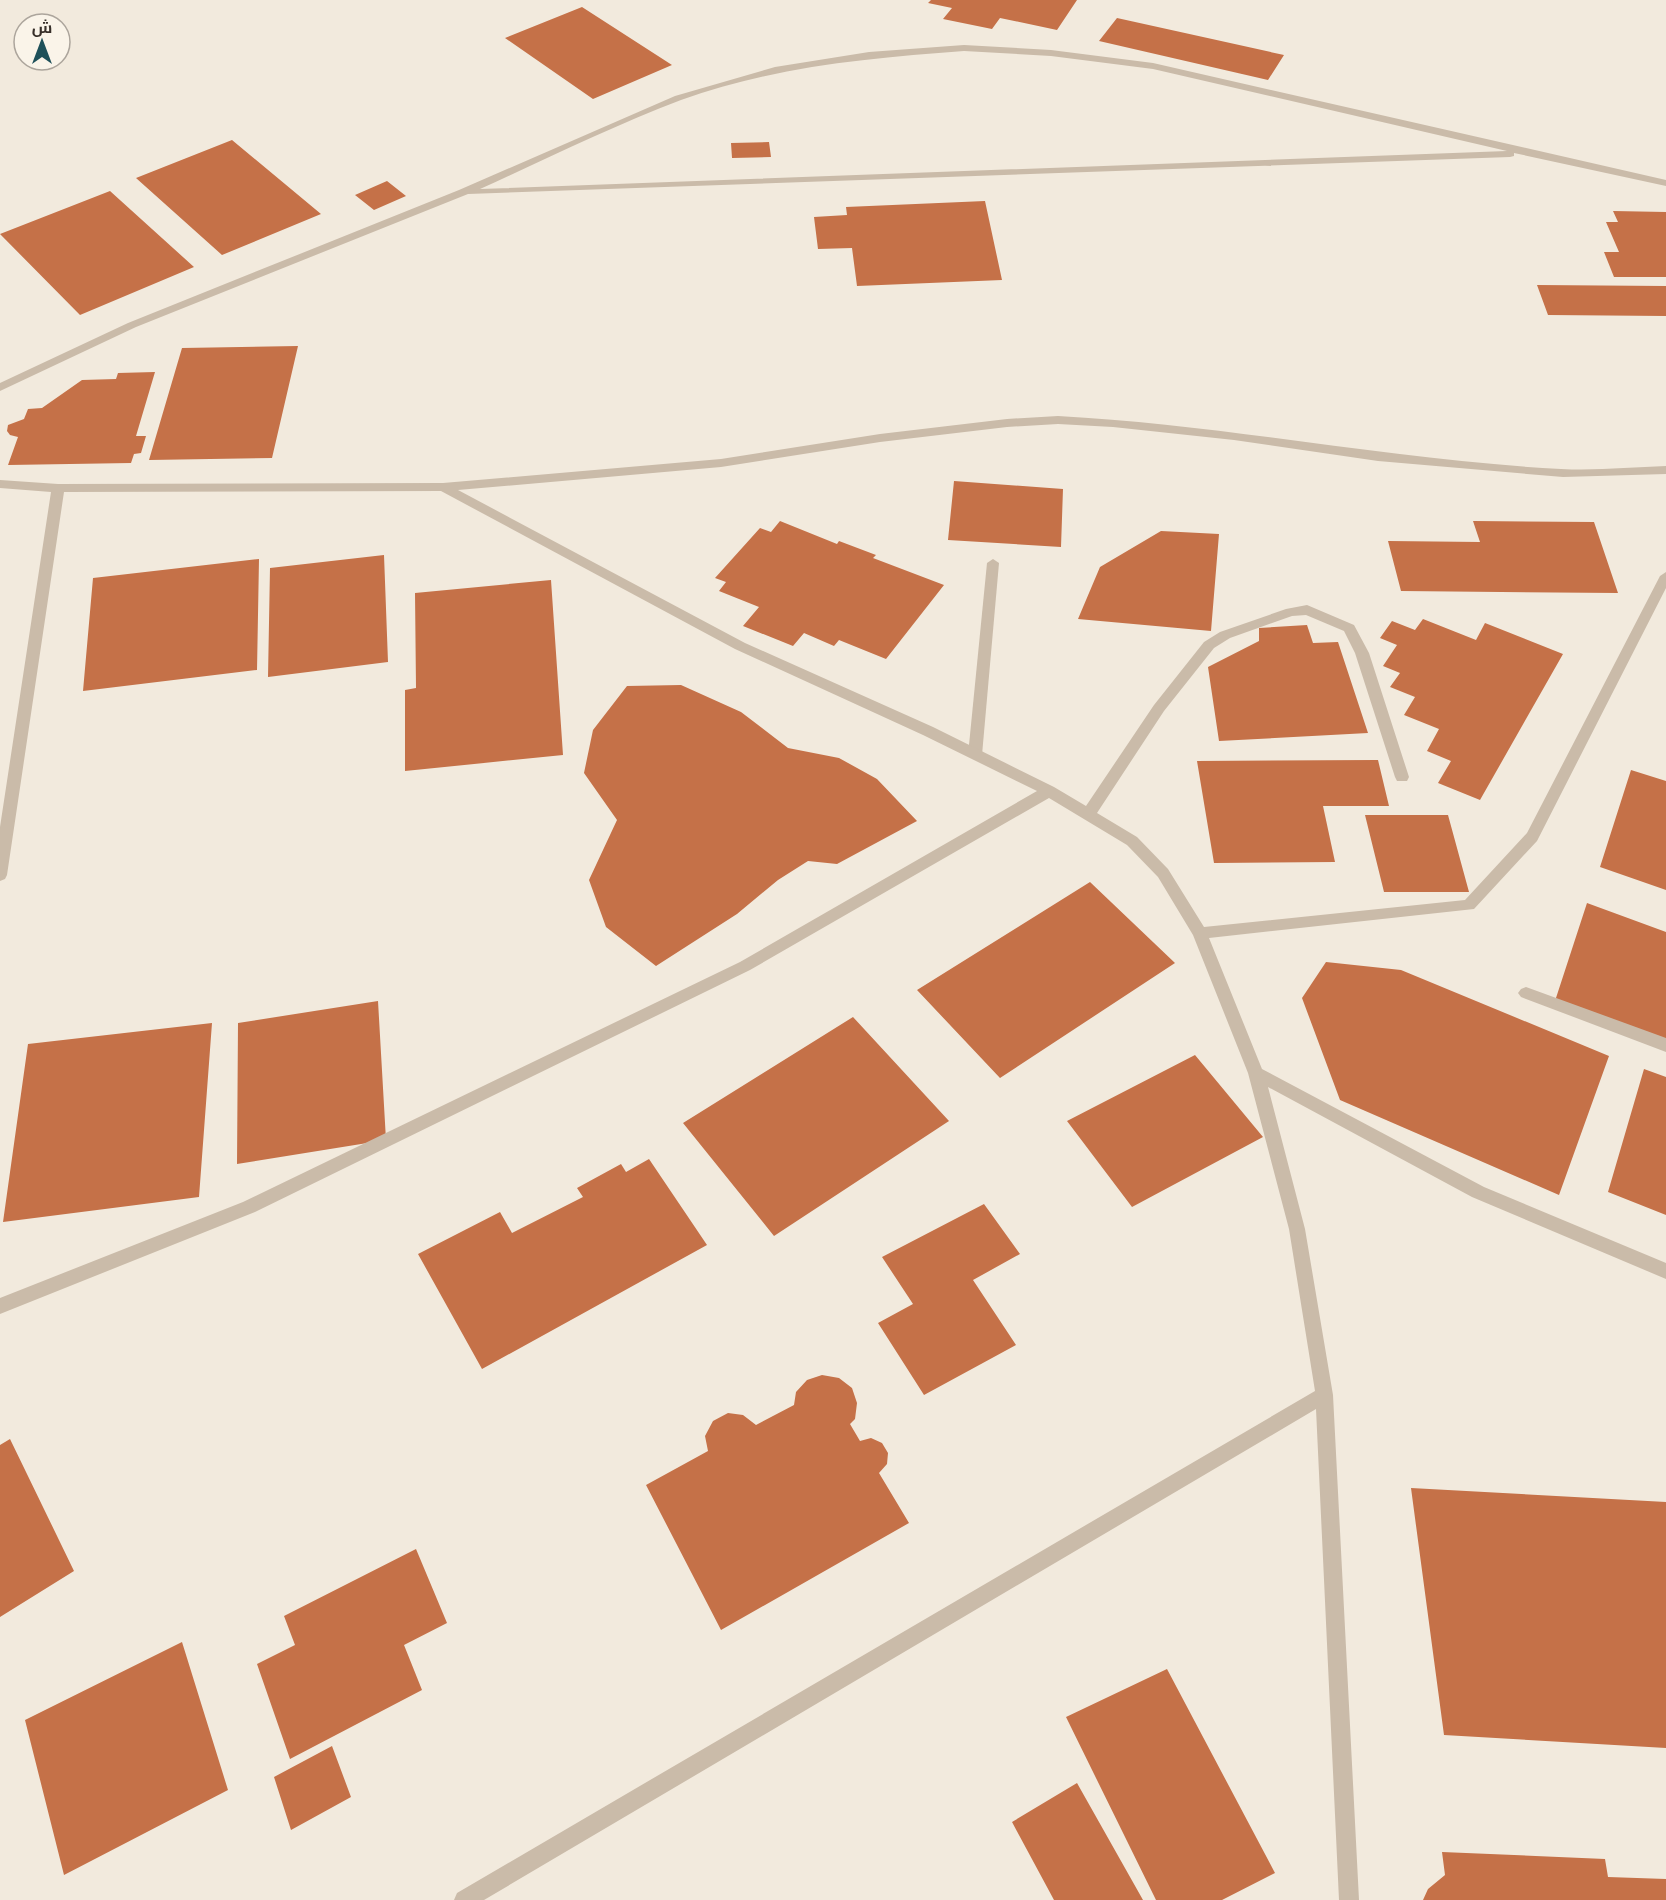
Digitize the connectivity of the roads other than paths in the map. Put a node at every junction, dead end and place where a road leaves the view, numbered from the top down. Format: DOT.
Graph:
graph roads {
  1 [pos="1529,153"];
  2 [pos="1666,183"];
  3 [pos="463,192"];
  4 [pos="0,387"];
  5 [pos="1666,470"];
  6 [pos="0,484"];
  7 [pos="443,487"];
  8 [pos="58,488"];
  9 [pos="993,563"];
  10 [pos="1666,576"];
  11 [pos="975,754"];
  12 [pos="1401,777"];
  13 [pos="1049,791"];
  14 [pos="1089,813"];
  15 [pos="0,874"];
  16 [pos="1200,933"];
  17 [pos="1526,993"];
  18 [pos="1666,1045"];
  19 [pos="1256,1073"];
  20 [pos="1666,1271"];
  21 [pos="0,1306"];
  22 [pos="1324,1395"];
  23 [pos="464,1900"];
  24 [pos="1349,1900"];
  1 -- 2 [label="street"];
  1 -- 3 [label="street"];
  1 -- 3 [label="street"];
  3 -- 4 [label="street"];
  5 -- 7 [label="street"];
  6 -- 8 [label="street"];
  7 -- 8 [label="street"];
  7 -- 11 [label="street"];
  8 -- 15 [label="street"];
  9 -- 11 [label="street"];
  10 -- 16 [label="street"];
  11 -- 13 [label="street"];
  12 -- 14 [label="street"];
  13 -- 14 [label="street"];
  13 -- 21 [label="street"];
  14 -- 16 [label="street"];
  16 -- 19 [label="street"];
  17 -- 18 [label="street"];
  19 -- 20 [label="street"];
  19 -- 22 [label="street"];
  22 -- 23 [label="street"];
  22 -- 24 [label="street"];
}
